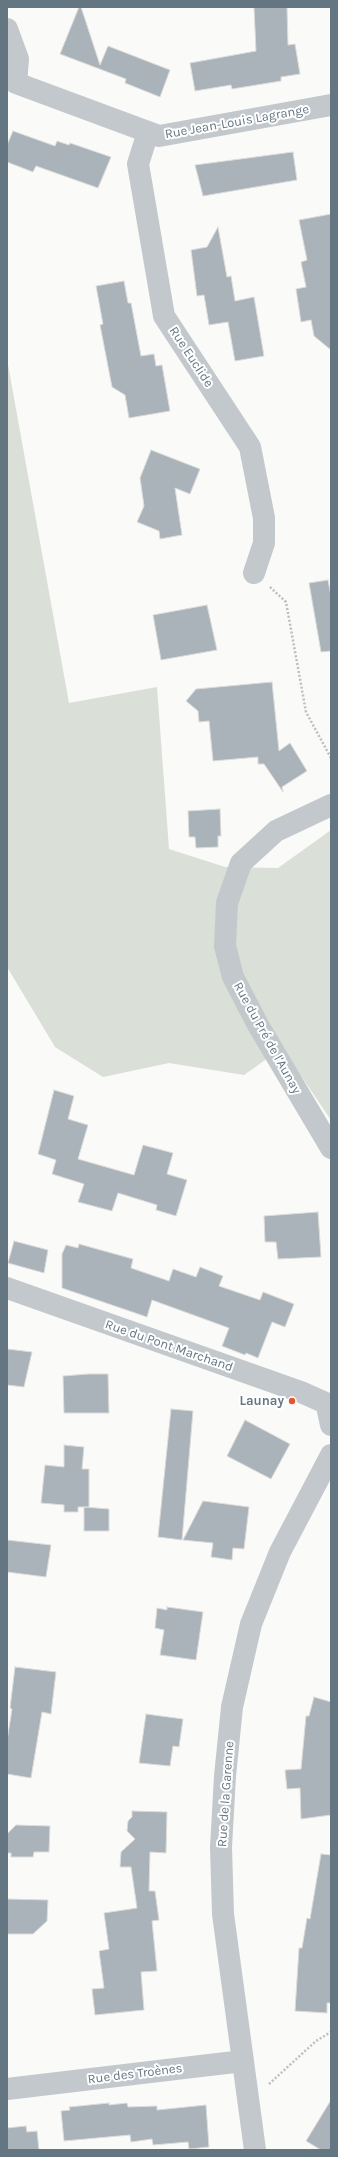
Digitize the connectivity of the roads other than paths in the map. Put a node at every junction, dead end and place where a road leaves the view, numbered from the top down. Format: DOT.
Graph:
graph roads {
  1 [pos="7,29"];
  2 [pos="12,82"];
  3 [pos="331,105"];
  4 [pos="148,132"];
  5 [pos="254,573"];
  6 [pos="331,805"];
  7 [pos="331,1148"];
  8 [pos="7,1288"];
  9 [pos="331,1411"];
  10 [pos="331,1455"];
  11 [pos="242,2061"];
  12 [pos="17,2088"];
  13 [pos="255,2150"];
  1 -- 2 [label="street, Rue Jean-Louis Lagrange"];
  2 -- 4 [label="street, Rue Jean-Louis Lagrange"];
  3 -- 4 [label="street, Rue Jean-Louis Lagrange"];
  4 -- 5 [label="street, Rue Euclide"];
  6 -- 7 [label="street, Rue du Pré de l'Aunay"];
  8 -- 9 [label="street, Rue du Pont Marchand"];
  10 -- 11 [label="street, Rue de la Garenne"];
  11 -- 12 [label="street, Rue des Troènes"];
  11 -- 13 [label="street, Rue de la Garenne"];
}
